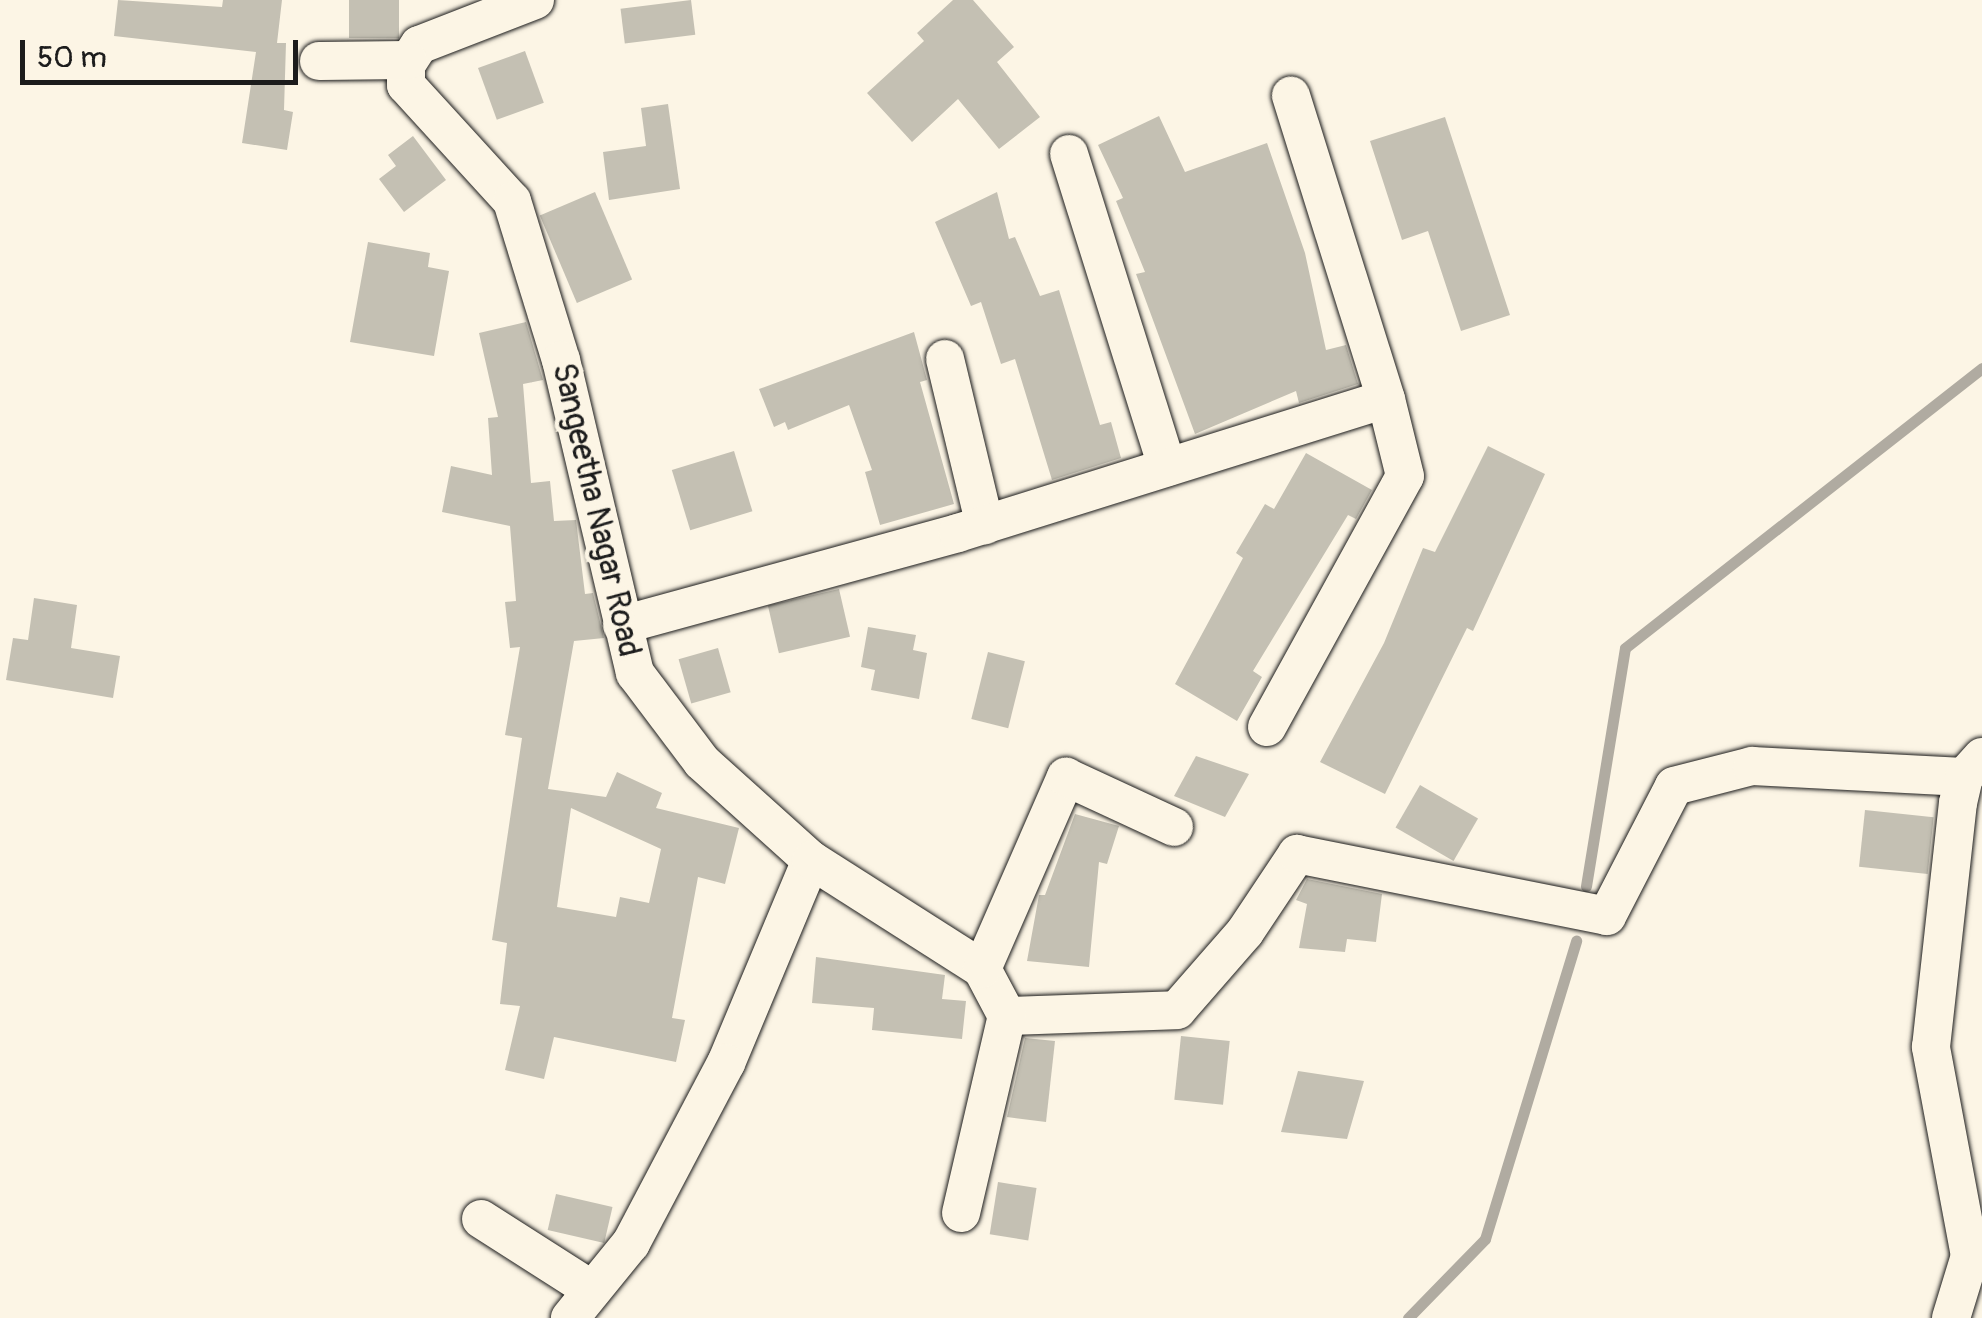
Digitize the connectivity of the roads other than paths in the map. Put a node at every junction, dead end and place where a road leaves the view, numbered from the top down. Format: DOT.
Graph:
graph roads {
  1 [pos="535,0"];
  2 [pos="408,60"];
  3 [pos="319,61"];
  4 [pos="1291,95"];
  5 [pos="1069,154"];
  6 [pos="946,359"];
  7 [pos="1386,399"];
  8 [pos="1167,468"];
  9 [pos="984,525"];
  10 [pos="622,626"];
  11 [pos="1267,726"];
  12 [pos="1973,767"];
  13 [pos="1174,827"];
  14 [pos="812,860"];
  15 [pos="982,968"];
  16 [pos="1007,1016"];
  17 [pos="961,1213"];
  18 [pos="481,1219"];
  19 [pos="581,1304"];
  20 [pos="1951,1318"];
  1 -- 2 [label="street"];
  2 -- 3 [label="street"];
  2 -- 10 [label="street, Sangeetha Nagar Road"];
  4 -- 7 [label="street"];
  5 -- 8 [label="street"];
  6 -- 9 [label="street"];
  7 -- 8 [label="street"];
  7 -- 11 [label="street"];
  8 -- 9 [label="street"];
  9 -- 10 [label="street"];
  10 -- 14 [label="street, Sangeetha Nagar Road"];
  12 -- 16 [label="street"];
  12 -- 20 [label="street"];
  13 -- 15 [label="street"];
  14 -- 15 [label="street, Sangeetha Nagar Road"];
  14 -- 19 [label="street"];
  15 -- 16 [label="street"];
  16 -- 17 [label="street"];
  18 -- 19 [label="street"];
}
